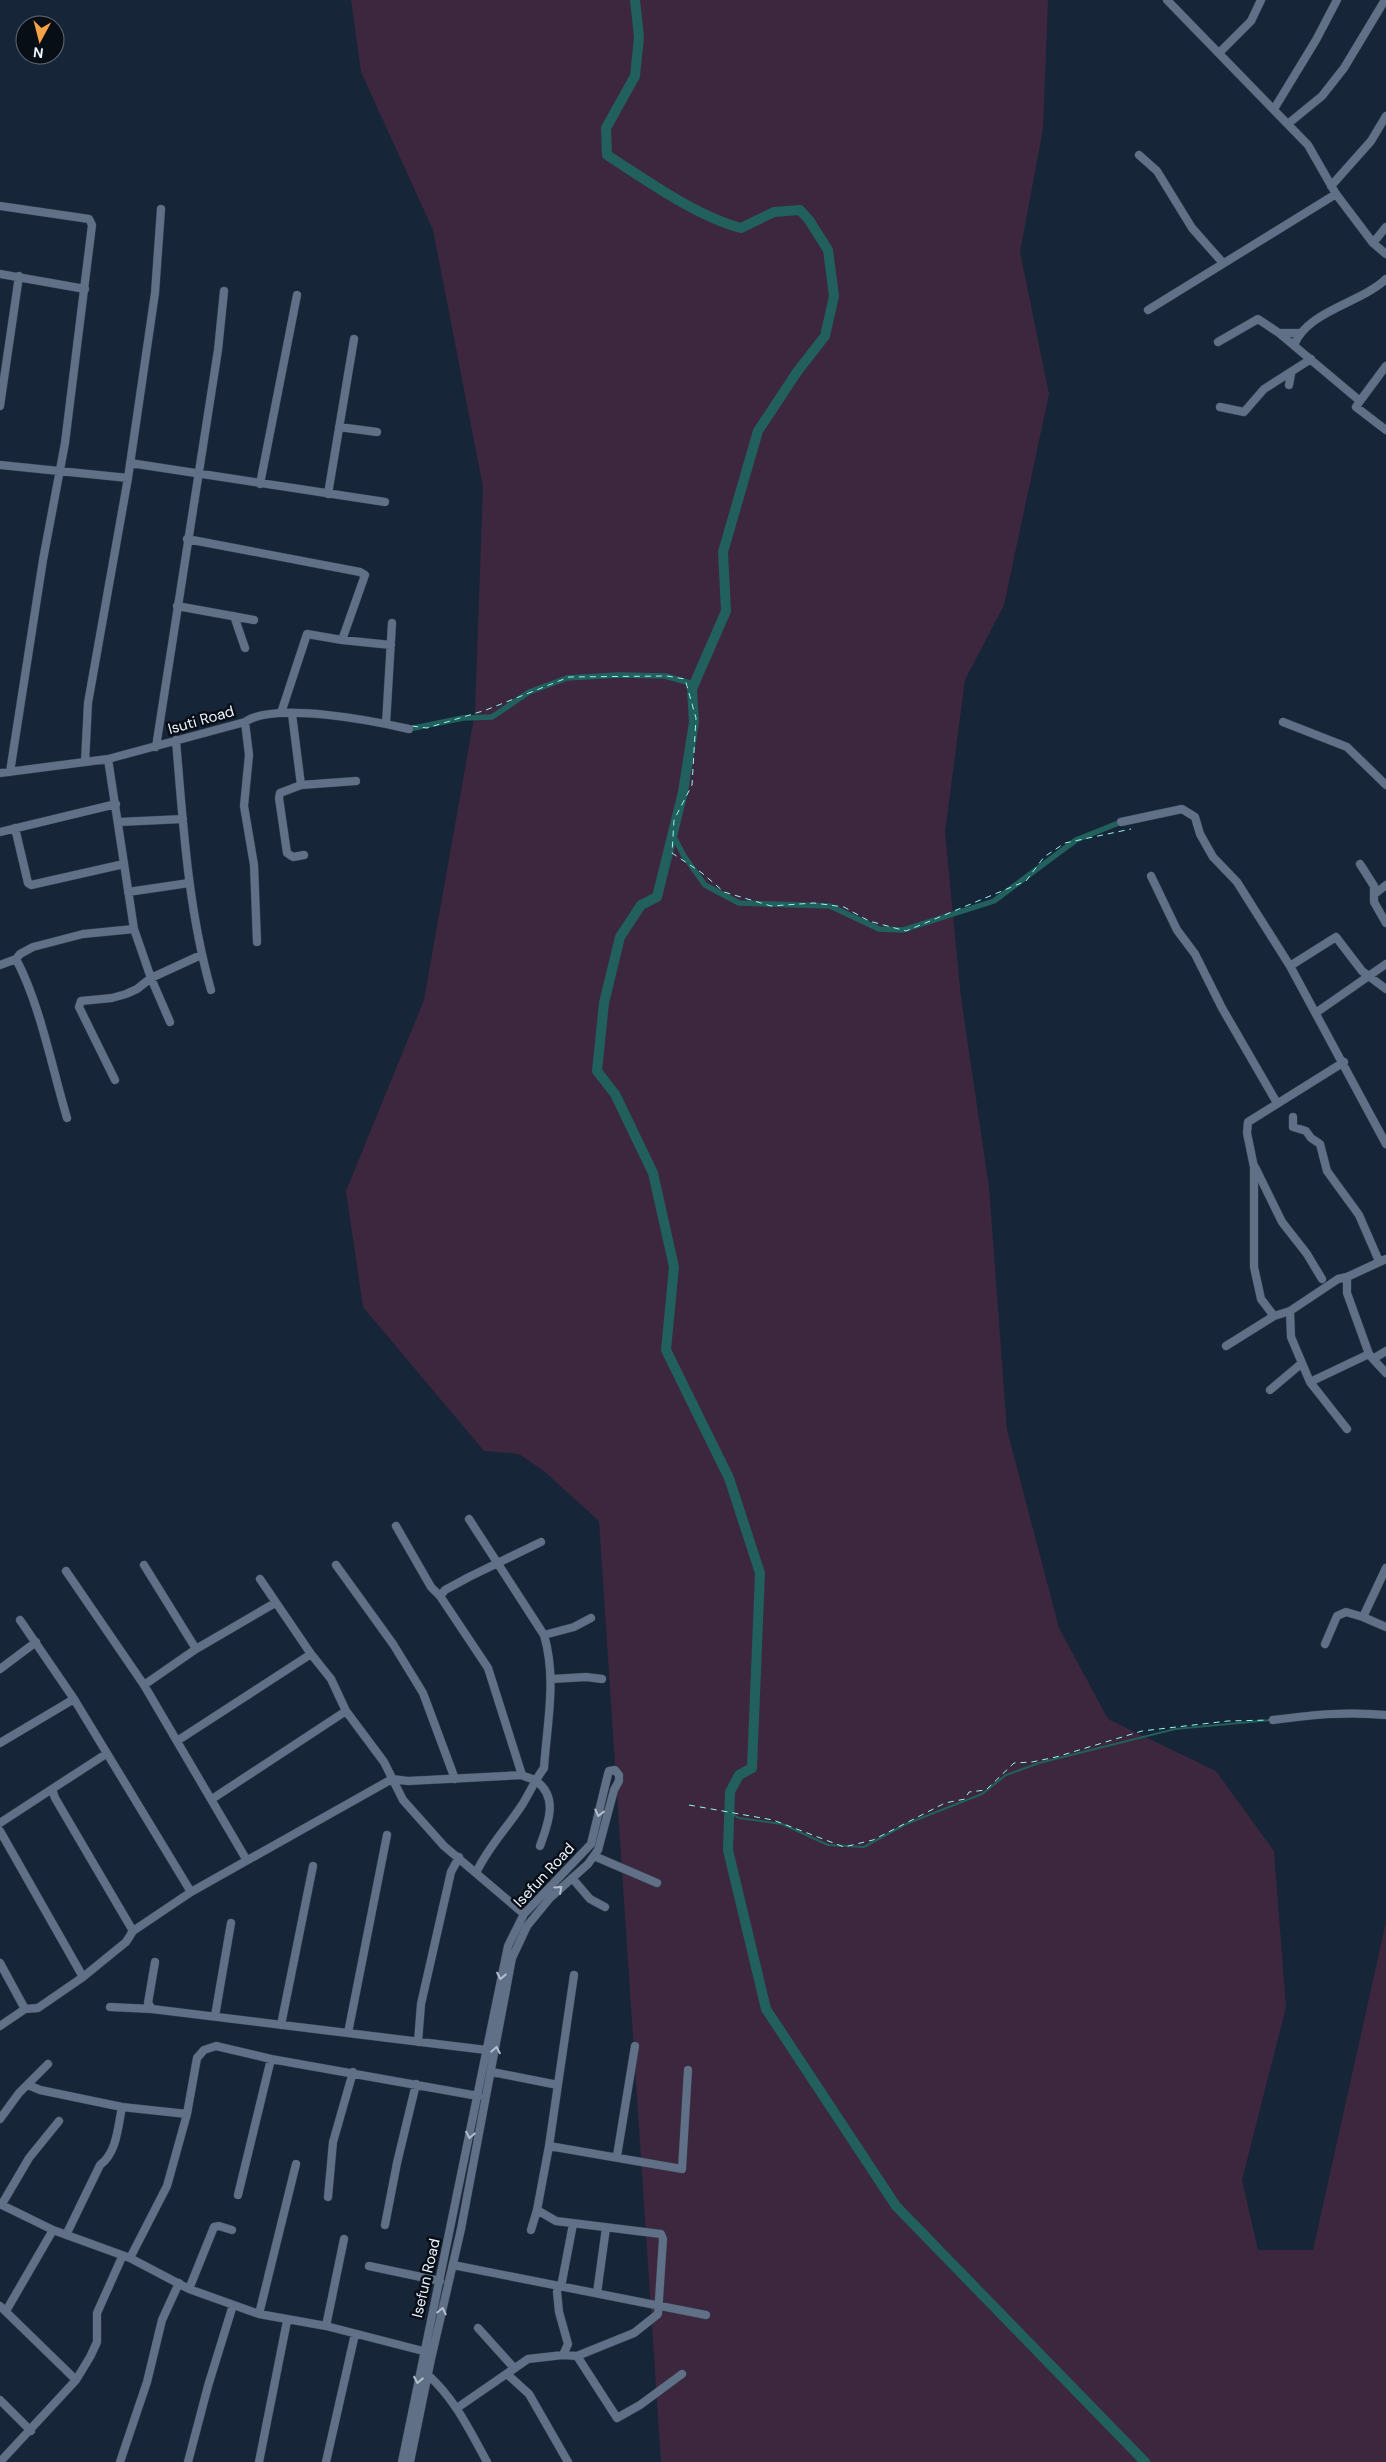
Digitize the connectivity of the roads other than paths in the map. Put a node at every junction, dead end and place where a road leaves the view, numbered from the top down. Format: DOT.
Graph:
graph roads {
  1 [pos="1167,0"];
  2 [pos="1261,0"];
  3 [pos="1336,0"];
  4 [pos="1385,0"];
  5 [pos="1220,52"];
  6 [pos="1274,109"];
  7 [pos="1386,116"];
  8 [pos="1289,123"];
  9 [pos="1139,155"];
  10 [pos="1330,186"];
  11 [pos="1336,194"];
  12 [pos="0,206"];
  13 [pos="161,209"];
  14 [pos="1386,227"];
  15 [pos="1373,243"];
  16 [pos="1386,254"];
  17 [pos="1223,263"];
  18 [pos="0,274"];
  19 [pos="19,276"];
  20 [pos="1386,278"];
  21 [pos="85,289"];
  22 [pos="224,291"];
  23 [pos="297,295"];
  24 [pos="1148,310"];
  25 [pos="1279,333"];
  26 [pos="1298,333"];
  27 [pos="354,339"];
  28 [pos="1218,342"];
  29 [pos="1294,345"];
  30 [pos="1311,359"];
  31 [pos="1386,366"];
  32 [pos="1291,374"];
  33 [pos="1289,384"];
  34 [pos="1360,402"];
  35 [pos="0,406"];
  36 [pos="1220,407"];
  37 [pos="339,427"];
  38 [pos="1386,430"];
  39 [pos="377,432"];
  40 [pos="130,463"];
  41 [pos="0,465"];
  42 [pos="60,471"];
  43 [pos="197,473"];
  44 [pos="128,478"];
  45 [pos="260,484"];
  46 [pos="328,494"];
  47 [pos="385,502"];
  48 [pos="187,539"];
  49 [pos="177,606"];
  50 [pos="234,616"];
  51 [pos="254,620"];
  52 [pos="392,623"];
  53 [pos="342,640"];
  54 [pos="392,645"];
  55 [pos="245,648"];
  56 [pos="280,713"];
  57 [pos="292,714"];
  58 [pos="245,722"];
  59 [pos="1283,722"];
  60 [pos="386,724"];
  61 [pos="409,729"];
  62 [pos="176,740"];
  63 [pos="156,747"];
  64 [pos="108,759"];
  65 [pos="85,762"];
  66 [pos="10,772"];
  67 [pos="0,773"];
  68 [pos="356,781"];
  69 [pos="301,785"];
  70 [pos="1386,785"];
  71 [pos="116,804"];
  72 [pos="183,819"];
  73 [pos="119,822"];
  74 [pos="1121,822"];
  75 [pos="15,828"];
  76 [pos="0,832"];
  77 [pos="304,855"];
  78 [pos="124,864"];
  79 [pos="1360,864"];
  80 [pos="1151,876"];
  81 [pos="189,882"];
  82 [pos="1386,885"];
  83 [pos="128,892"];
  84 [pos="1376,893"];
  85 [pos="1386,923"];
  86 [pos="134,929"];
  87 [pos="257,942"];
  88 [pos="201,955"];
  89 [pos="16,959"];
  90 [pos="1386,964"];
  91 [pos="0,965"];
  92 [pos="1290,966"];
  93 [pos="1369,975"];
  94 [pos="150,978"];
  95 [pos="1386,989"];
  96 [pos="211,990"];
  97 [pos="1317,1012"];
  98 [pos="170,1022"];
  99 [pos="1344,1062"];
  100 [pos="115,1080"];
  101 [pos="1276,1102"];
  102 [pos="67,1118"];
  103 [pos="1293,1118"];
  104 [pos="1386,1144"];
  105 [pos="1254,1167"];
  106 [pos="1382,1260"];
  107 [pos="1347,1278"];
  108 [pos="1322,1279"];
  109 [pos="1290,1311"];
  110 [pos="1274,1316"];
  111 [pos="1226,1346"];
  112 [pos="1386,1350"];
  113 [pos="1371,1356"];
  114 [pos="1302,1363"];
  115 [pos="1386,1373"];
  116 [pos="1310,1382"];
  117 [pos="1270,1390"];
  118 [pos="1347,1429"];
  119 [pos="469,1518"];
  120 [pos="396,1526"];
  121 [pos="541,1542"];
  122 [pos="500,1564"];
  123 [pos="144,1565"];
  124 [pos="336,1565"];
  125 [pos="1386,1568"];
  126 [pos="66,1571"];
  127 [pos="260,1579"];
  128 [pos="440,1596"];
  129 [pos="276,1603"];
  130 [pos="1363,1616"];
  131 [pos="591,1618"];
  132 [pos="20,1620"];
  133 [pos="1386,1627"];
  134 [pos="544,1635"];
  135 [pos="36,1642"];
  136 [pos="1325,1644"];
  137 [pos="196,1649"];
  138 [pos="311,1654"];
  139 [pos="0,1669"];
  140 [pos="552,1679"];
  141 [pos="602,1679"];
  142 [pos="144,1685"];
  143 [pos="74,1699"];
  144 [pos="346,1711"];
  145 [pos="1386,1715"];
  146 [pos="1273,1720"];
  147 [pos="177,1741"];
  148 [pos="0,1743"];
  149 [pos="106,1754"];
  150 [pos="522,1775"];
  151 [pos="392,1779"];
  152 [pos="535,1779"];
  153 [pos="455,1780"];
  154 [pos="52,1789"];
  155 [pos="212,1799"];
  156 [pos="0,1823"];
  157 [pos="0,1831"];
  158 [pos="387,1835"];
  159 [pos="540,1846"];
  160 [pos="594,1856"];
  161 [pos="459,1857"];
  162 [pos="246,1859"];
  163 [pos="312,1866"];
  164 [pos="476,1873"];
  165 [pos="572,1878"];
  166 [pos="657,1883"];
  167 [pos="191,1892"];
  168 [pos="605,1907"];
  169 [pos="524,1914"];
  170 [pos="231,1923"];
  171 [pos="133,1931"];
  172 [pos="155,1962"];
  173 [pos="0,1963"];
  174 [pos="574,1975"];
  175 [pos="83,1977"];
  176 [pos="496,1996"];
  177 [pos="505,1998"];
  178 [pos="110,2008"];
  179 [pos="25,2009"];
  180 [pos="152,2009"];
  181 [pos="215,2016"];
  182 [pos="281,2025"];
  183 [pos="0,2026"];
  184 [pos="348,2033"];
  185 [pos="418,2042"];
  186 [pos="635,2046"];
  187 [pos="486,2050"];
  188 [pos="271,2059"];
  189 [pos="48,2064"];
  190 [pos="688,2070"];
  191 [pos="353,2072"];
  192 [pos="492,2072"];
  193 [pos="28,2084"];
  194 [pos="416,2084"];
  195 [pos="558,2086"];
  196 [pos="478,2096"];
  197 [pos="122,2107"];
  198 [pos="187,2114"];
  199 [pos="0,2119"];
  200 [pos="59,2121"];
  201 [pos="548,2146"];
  202 [pos="617,2156"];
  203 [pos="296,2164"];
  204 [pos="238,2195"];
  205 [pos="328,2197"];
  206 [pos="1,2204"];
  207 [pos="537,2210"];
  208 [pos="573,2224"];
  209 [pos="385,2225"];
  210 [pos="606,2228"];
  211 [pos="53,2230"];
  212 [pos="232,2230"];
  213 [pos="531,2230"];
  214 [pos="66,2236"];
  215 [pos="344,2239"];
  216 [pos="126,2257"];
  217 [pos="453,2265"];
  218 [pos="369,2266"];
  219 [pos="440,2281"];
  220 [pos="179,2284"];
  221 [pos="189,2289"];
  222 [pos="559,2289"];
  223 [pos="597,2293"];
  224 [pos="233,2305"];
  225 [pos="659,2307"];
  226 [pos="3,2308"];
  227 [pos="259,2314"];
  228 [pos="706,2315"];
  229 [pos="287,2321"];
  230 [pos="326,2326"];
  231 [pos="478,2328"];
  232 [pos="355,2334"];
  233 [pos="423,2351"];
  234 [pos="563,2355"];
  235 [pos="577,2356"];
  236 [pos="511,2371"];
  237 [pos="682,2374"];
  238 [pos="428,2375"];
  239 [pos="76,2380"];
  240 [pos="0,2400"];
  241 [pos="457,2408"];
  242 [pos="31,2431"];
  243 [pos="0,2462"];
  244 [pos="120,2462"];
  245 [pos="188,2462"];
  246 [pos="259,2462"];
  247 [pos="326,2462"];
  248 [pos="402,2462"];
  249 [pos="410,2462"];
  250 [pos="487,2462"];
  251 [pos="568,2462"];
  1 -- 5 [label="street"];
  2 -- 5 [label="street"];
  3 -- 6 [label="street"];
  4 -- 8 [label="street"];
  5 -- 6 [label="street"];
  6 -- 8 [label="street"];
  7 -- 10 [label="street"];
  8 -- 10 [label="street"];
  9 -- 17 [label="street"];
  10 -- 11 [label="street"];
  11 -- 15 [label="street"];
  11 -- 17 [label="street"];
  12 -- 21 [label="street"];
  13 -- 40 [label="street"];
  14 -- 15 [label="street"];
  15 -- 16 [label="street"];
  17 -- 24 [label="street"];
  18 -- 19 [label="street"];
  19 -- 21 [label="street"];
  19 -- 35 [label="street"];
  20 -- 26 [label="street"];
  21 -- 42 [label="street"];
  22 -- 43 [label="street"];
  23 -- 45 [label="street"];
  25 -- 26 [label="street"];
  25 -- 28 [label="street"];
  25 -- 29 [label="street"];
  26 -- 29 [label="street"];
  27 -- 37 [label="street"];
  29 -- 30 [label="street"];
  30 -- 32 [label="street"];
  30 -- 34 [label="street"];
  31 -- 34 [label="street"];
  32 -- 33 [label="street"];
  32 -- 36 [label="street"];
  34 -- 38 [label="street"];
  37 -- 39 [label="street"];
  37 -- 46 [label="street"];
  40 -- 43 [label="street"];
  40 -- 44 [label="street"];
  41 -- 42 [label="street"];
  42 -- 44 [label="street"];
  42 -- 66 [label="street"];
  43 -- 45 [label="street"];
  43 -- 48 [label="street"];
  44 -- 65 [label="street"];
  45 -- 46 [label="street"];
  46 -- 47 [label="street"];
  48 -- 49 [label="street"];
  48 -- 53 [label="street"];
  49 -- 50 [label="street"];
  49 -- 63 [label="street"];
  50 -- 51 [label="street"];
  50 -- 55 [label="street"];
  52 -- 54 [label="street"];
  53 -- 54 [label="street"];
  53 -- 56 [label="street"];
  54 -- 60 [label="street"];
  56 -- 57 [label="street, Isuti Road"];
  56 -- 58 [label="street, Isuti Road"];
  57 -- 60 [label="street, Isuti Road"];
  57 -- 69 [label="street"];
  58 -- 62 [label="street, Isuti Road"];
  58 -- 87 [label="street"];
  59 -- 70 [label="street"];
  60 -- 61 [label="street, Isuti Road"];
  62 -- 63 [label="street, Isuti Road"];
  62 -- 72 [label="street"];
  63 -- 64 [label="street, Isuti Road"];
  64 -- 65 [label="street, Isuti Road"];
  64 -- 71 [label="street"];
  65 -- 66 [label="street, Isuti Road"];
  66 -- 67 [label="street, Isuti Road"];
  68 -- 69 [label="street"];
  69 -- 77 [label="street"];
  71 -- 73 [label="street"];
  71 -- 75 [label="street"];
  72 -- 73 [label="street"];
  72 -- 81 [label="street"];
  73 -- 78 [label="street"];
  74 -- 92 [label="street"];
  75 -- 76 [label="street"];
  75 -- 78 [label="street"];
  78 -- 83 [label="street"];
  79 -- 84 [label="street"];
  80 -- 101 [label="street"];
  81 -- 83 [label="street"];
  81 -- 88 [label="street"];
  82 -- 84 [label="street"];
  83 -- 86 [label="street"];
  84 -- 85 [label="street"];
  86 -- 89 [label="street"];
  86 -- 94 [label="street"];
  88 -- 94 [label="street"];
  88 -- 96 [label="street"];
  89 -- 91 [label="street"];
  89 -- 102 [label="street"];
  90 -- 93 [label="street"];
  92 -- 93 [label="street"];
  92 -- 97 [label="street"];
  93 -- 95 [label="street"];
  93 -- 97 [label="street"];
  94 -- 98 [label="street"];
  94 -- 100 [label="street"];
  97 -- 99 [label="street"];
  99 -- 101 [label="street"];
  99 -- 104 [label="street"];
  101 -- 105 [label="street"];
  103 -- 106 [label="street"];
  105 -- 108 [label="street"];
  105 -- 110 [label="street"];
  106 -- 107 [label="street"];
  107 -- 109 [label="street"];
  107 -- 113 [label="street"];
  109 -- 110 [label="street"];
  109 -- 114 [label="street"];
  110 -- 111 [label="street"];
  112 -- 113 [label="street"];
  113 -- 115 [label="street"];
  113 -- 116 [label="street"];
  114 -- 116 [label="street"];
  114 -- 117 [label="street"];
  116 -- 118 [label="street"];
  119 -- 122 [label="street"];
  120 -- 128 [label="street"];
  121 -- 122 [label="street"];
  122 -- 128 [label="street"];
  122 -- 134 [label="street"];
  123 -- 137 [label="street"];
  124 -- 153 [label="street"];
  125 -- 130 [label="street"];
  126 -- 142 [label="street"];
  127 -- 129 [label="street"];
  128 -- 150 [label="street"];
  129 -- 137 [label="street"];
  129 -- 138 [label="street"];
  130 -- 133 [label="street"];
  130 -- 136 [label="street"];
  131 -- 134 [label="street"];
  132 -- 135 [label="street"];
  134 -- 140 [label="street"];
  135 -- 139 [label="street"];
  135 -- 143 [label="street"];
  137 -- 142 [label="street"];
  138 -- 144 [label="street"];
  138 -- 147 [label="street"];
  140 -- 141 [label="street"];
  140 -- 152 [label="street"];
  142 -- 147 [label="street"];
  143 -- 148 [label="street"];
  143 -- 149 [label="street"];
  144 -- 151 [label="street"];
  144 -- 155 [label="street"];
  145 -- 146 [label="street"];
  147 -- 155 [label="street"];
  149 -- 154 [label="street"];
  149 -- 167 [label="street"];
  150 -- 152 [label="street"];
  150 -- 153 [label="street"];
  151 -- 153 [label="street"];
  151 -- 161 [label="street"];
  151 -- 162 [label="street"];
  152 -- 159 [label="street"];
  152 -- 164 [label="street"];
  154 -- 156 [label="street"];
  154 -- 171 [label="street"];
  155 -- 162 [label="street"];
  157 -- 175 [label="street"];
  158 -- 184 [label="street"];
  160 -- 165 [label="street, Isefun Road"];
  160 -- 166 [label="street"];
  160 -- 169 [label="street, Isefun Road, one-way"];
  161 -- 164 [label="street"];
  161 -- 185 [label="street"];
  162 -- 167 [label="street"];
  163 -- 182 [label="street"];
  164 -- 169 [label="street"];
  165 -- 168 [label="street"];
  177 -- 165 [label="street, Isefun Road, one-way"];
  167 -- 171 [label="street"];
  169 -- 176 [label="street, Isefun Road, one-way"];
  170 -- 181 [label="street"];
  171 -- 175 [label="street"];
  172 -- 180 [label="street"];
  173 -- 179 [label="street"];
  174 -- 195 [label="street"];
  175 -- 179 [label="street"];
  176 -- 177 [label="street"];
  176 -- 187 [label="street, Isefun Road"];
  192 -- 177 [label="street, Isefun Road, one-way"];
  178 -- 180 [label="street"];
  179 -- 183 [label="street"];
  180 -- 181 [label="street"];
  181 -- 182 [label="street"];
  182 -- 184 [label="street"];
  184 -- 185 [label="street"];
  185 -- 187 [label="street"];
  186 -- 202 [label="street"];
  187 -- 196 [label="street, Isefun Road"];
  188 -- 191 [label="street"];
  188 -- 198 [label="street"];
  188 -- 204 [label="street"];
  189 -- 193 [label="street"];
  190 -- 202 [label="street"];
  191 -- 194 [label="street"];
  191 -- 205 [label="street"];
  192 -- 195 [label="street"];
  192 -- 217 [label="street, Isefun Road"];
  193 -- 197 [label="street"];
  193 -- 199 [label="street"];
  194 -- 196 [label="street"];
  194 -- 209 [label="street"];
  195 -- 201 [label="street"];
  196 -- 219 [label="street, Isefun Road, one-way"];
  197 -- 198 [label="street"];
  197 -- 214 [label="street"];
  198 -- 216 [label="street"];
  200 -- 206 [label="street"];
  201 -- 202 [label="street"];
  201 -- 207 [label="street"];
  203 -- 227 [label="street"];
  206 -- 211 [label="street"];
  207 -- 208 [label="street"];
  207 -- 213 [label="street"];
  208 -- 210 [label="street"];
  208 -- 222 [label="street"];
  210 -- 223 [label="street"];
  210 -- 225 [label="street"];
  211 -- 214 [label="street"];
  211 -- 226 [label="street"];
  212 -- 221 [label="street"];
  214 -- 216 [label="street"];
  215 -- 230 [label="street"];
  216 -- 220 [label="street"];
  216 -- 239 [label="street"];
  217 -- 222 [label="street"];
  238 -- 217 [label="street, Isefun Road, one-way"];
  218 -- 219 [label="street"];
  219 -- 233 [label="street, Isefun Road"];
  220 -- 221 [label="street"];
  220 -- 244 [label="street"];
  221 -- 224 [label="street"];
  222 -- 223 [label="street"];
  222 -- 234 [label="street"];
  223 -- 225 [label="street"];
  224 -- 227 [label="street"];
  224 -- 245 [label="street"];
  225 -- 228 [label="street"];
  225 -- 235 [label="street"];
  226 -- 239 [label="street"];
  227 -- 229 [label="street"];
  229 -- 230 [label="street"];
  229 -- 246 [label="street"];
  230 -- 232 [label="street"];
  231 -- 236 [label="street"];
  232 -- 233 [label="street"];
  232 -- 247 [label="street"];
  233 -- 248 [label="street, Isefun Road, one-way"];
  234 -- 235 [label="street"];
  234 -- 236 [label="street"];
  235 -- 237 [label="street"];
  236 -- 241 [label="street"];
  236 -- 251 [label="street"];
  238 -- 241 [label="street"];
  238 -- 249 [label="street, Isefun Road"];
  239 -- 242 [label="street"];
  240 -- 242 [label="street"];
  241 -- 250 [label="street"];
  242 -- 243 [label="street"];
}
